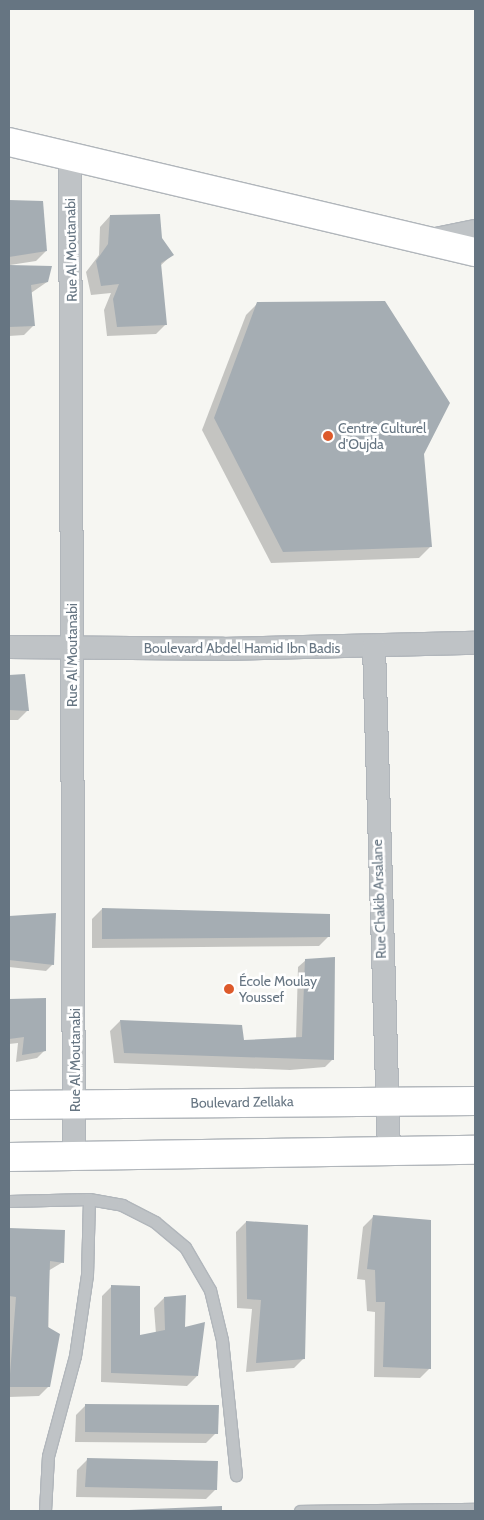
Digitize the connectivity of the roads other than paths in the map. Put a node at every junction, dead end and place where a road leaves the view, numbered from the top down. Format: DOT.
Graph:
graph roads {
  1 [pos="9,142"];
  2 [pos="70,155"];
  3 [pos="475,231"];
  4 [pos="431,240"];
  5 [pos="475,252"];
  6 [pos="475,643"];
  7 [pos="9,647"];
  8 [pos="72,647"];
  9 [pos="374,647"];
  10 [pos="386,1100"];
  11 [pos="475,1101"];
  12 [pos="9,1105"];
  13 [pos="76,1106"];
  14 [pos="475,1150"];
  15 [pos="389,1152"];
  16 [pos="74,1156"];
  17 [pos="9,1157"];
  18 [pos="89,1200"];
  19 [pos="9,1202"];
  20 [pos="236,1475"];
  21 [pos="475,1509"];
  22 [pos="461,1510"];
  23 [pos="45,1511"];
  24 [pos="300,1511"];
  1 -- 2 [label="main road"];
  2 -- 4 [label="main road"];
  2 -- 8 [label="street, Rue Al Moutanabi"];
  3 -- 4 [label="street"];
  4 -- 5 [label="main road"];
  6 -- 9 [label="street, Boulevard Abdel Hamid Ibn Badis"];
  7 -- 8 [label="street, Boulevard Abdel Hamid Ibn Badis"];
  8 -- 9 [label="street, Boulevard Abdel Hamid Ibn Badis"];
  8 -- 13 [label="street, Rue Al Moutanabi"];
  9 -- 10 [label="street, Rue Chakib Arsalane"];
  10 -- 11 [label="main road, Boulevard Zellaka"];
  10 -- 13 [label="main road, Boulevard Zellaka"];
  10 -- 15 [label="street, Rue Chakib Arsalane"];
  12 -- 13 [label="main road, Boulevard Zellaka"];
  13 -- 16 [label="street, Rue Al Moutanabi"];
  14 -- 15 [label="main road"];
  15 -- 16 [label="main road"];
  16 -- 17 [label="main road"];
  18 -- 19 [label="lane"];
  18 -- 20 [label="lane"];
  18 -- 23 [label="lane"];
  21 -- 22 [label="lane"];
  22 -- 24 [label="lane"];
}
